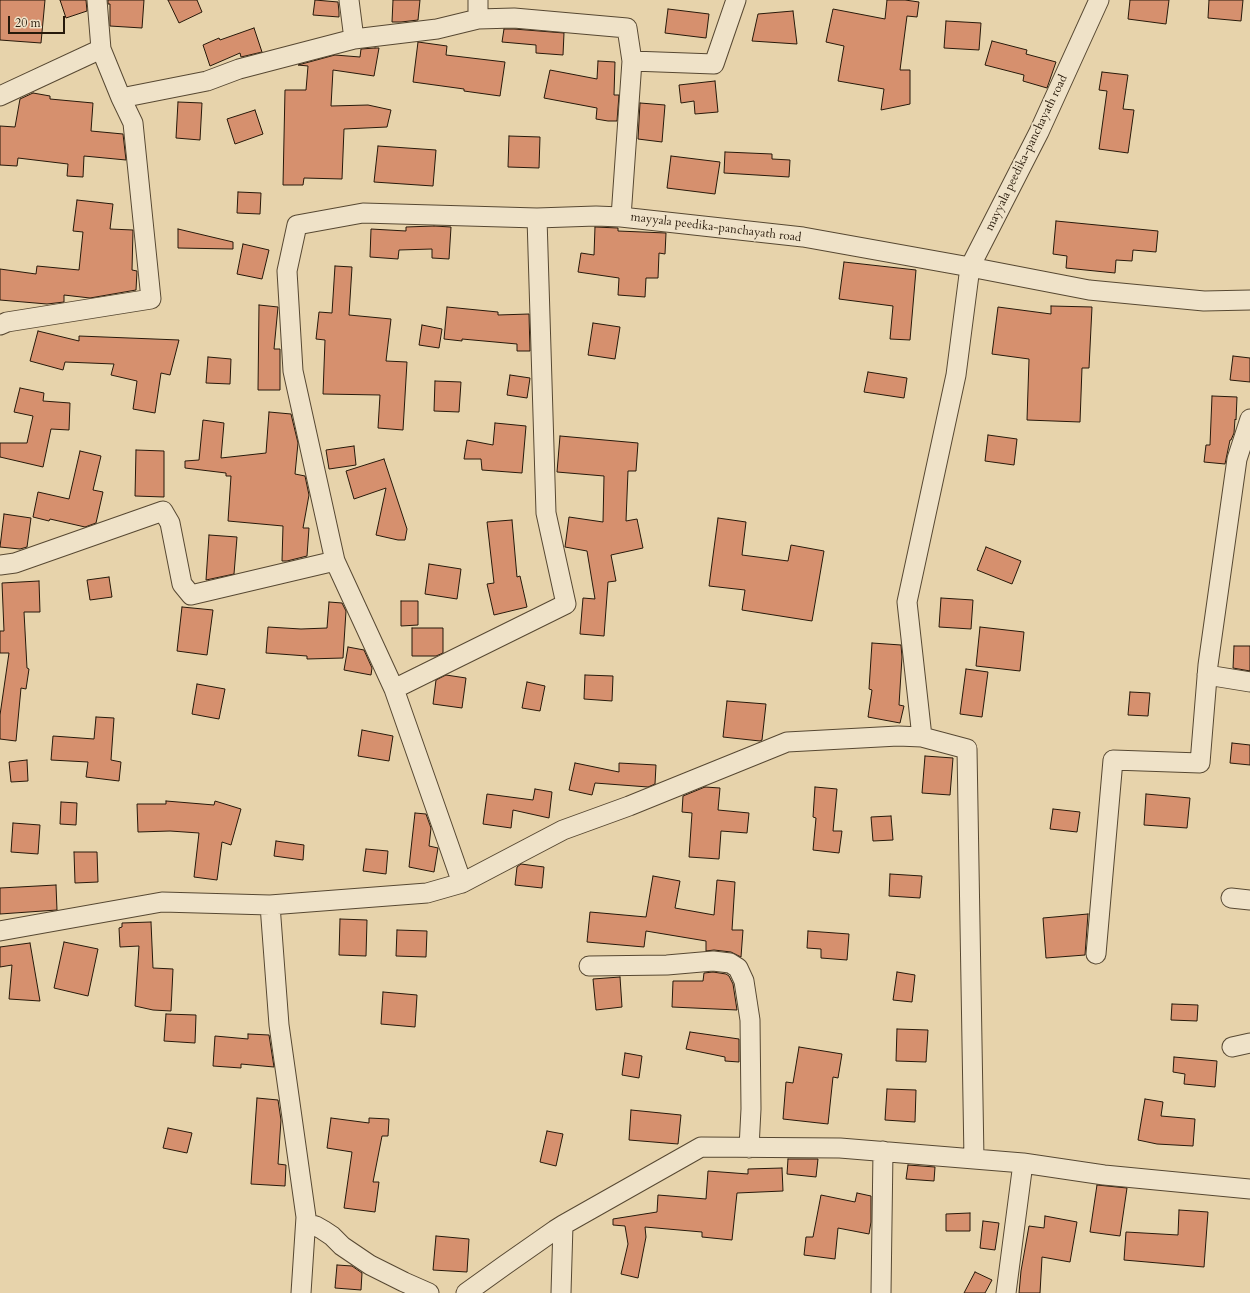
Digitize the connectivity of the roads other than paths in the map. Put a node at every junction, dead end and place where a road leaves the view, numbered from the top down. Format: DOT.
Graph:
graph roads {
  1 [pos="97,0"];
  2 [pos="349,0"];
  3 [pos="478,0"];
  4 [pos="736,0"];
  5 [pos="1099,0"];
  6 [pos="478,19"];
  7 [pos="354,39"];
  8 [pos="101,49"];
  9 [pos="632,61"];
  10 [pos="0,96"];
  11 [pos="121,98"];
  12 [pos="621,217"];
  13 [pos="537,218"];
  14 [pos="970,266"];
  15 [pos="1250,300"];
  16 [pos="0,325"];
  17 [pos="1250,419"];
  18 [pos="335,561"];
  19 [pos="0,565"];
  20 [pos="1207,675"];
  21 [pos="1250,682"];
  22 [pos="394,688"];
  23 [pos="922,737"];
  24 [pos="462,883"];
  25 [pos="1231,898"];
  26 [pos="1250,900"];
  27 [pos="270,905"];
  28 [pos="0,931"];
  29 [pos="1096,954"];
  30 [pos="589,966"];
  31 [pos="749,1148"];
  32 [pos="883,1151"];
  33 [pos="974,1159"];
  34 [pos="1023,1163"];
  35 [pos="1250,1189"];
  36 [pos="306,1223"];
  37 [pos="563,1226"];
  38 [pos="301,1293"];
  39 [pos="429,1293"];
  40 [pos="466,1293"];
  41 [pos="560,1293"];
  42 [pos="881,1293"];
  43 [pos="1006,1293"];
  1 -- 8 [label="street"];
  2 -- 7 [label="street"];
  3 -- 6 [label="street"];
  4 -- 9 [label="street"];
  5 -- 14 [label="street, mayyala peedika-panchayath road"];
  6 -- 7 [label="street, mayyala peedika-panchayath road"];
  6 -- 9 [label="street, mayyala peedika-panchayath road"];
  7 -- 11 [label="street, mayyala peedika-panchayath road"];
  8 -- 10 [label="street"];
  8 -- 11 [label="street"];
  9 -- 12 [label="street, mayyala peedika-panchayath road"];
  11 -- 16 [label="street"];
  12 -- 13 [label="street"];
  12 -- 14 [label="street, mayyala peedika-panchayath road"];
  13 -- 18 [label="street"];
  13 -- 22 [label="street"];
  14 -- 15 [label="street"];
  14 -- 23 [label="street"];
  17 -- 20 [label="street"];
  18 -- 19 [label="street"];
  18 -- 22 [label="street"];
  20 -- 21 [label="street"];
  20 -- 29 [label="street"];
  22 -- 24 [label="street"];
  23 -- 24 [label="street"];
  23 -- 33 [label="street"];
  24 -- 27 [label="street"];
  25 -- 26 [label="street"];
  27 -- 28 [label="street"];
  27 -- 36 [label="street"];
  30 -- 31 [label="street"];
  31 -- 32 [label="street"];
  31 -- 37 [label="street"];
  32 -- 33 [label="street"];
  32 -- 42 [label="street"];
  33 -- 34 [label="street"];
  34 -- 35 [label="street"];
  34 -- 43 [label="street"];
  36 -- 38 [label="street"];
  36 -- 39 [label="street"];
  37 -- 40 [label="street"];
  37 -- 41 [label="street"];
}
